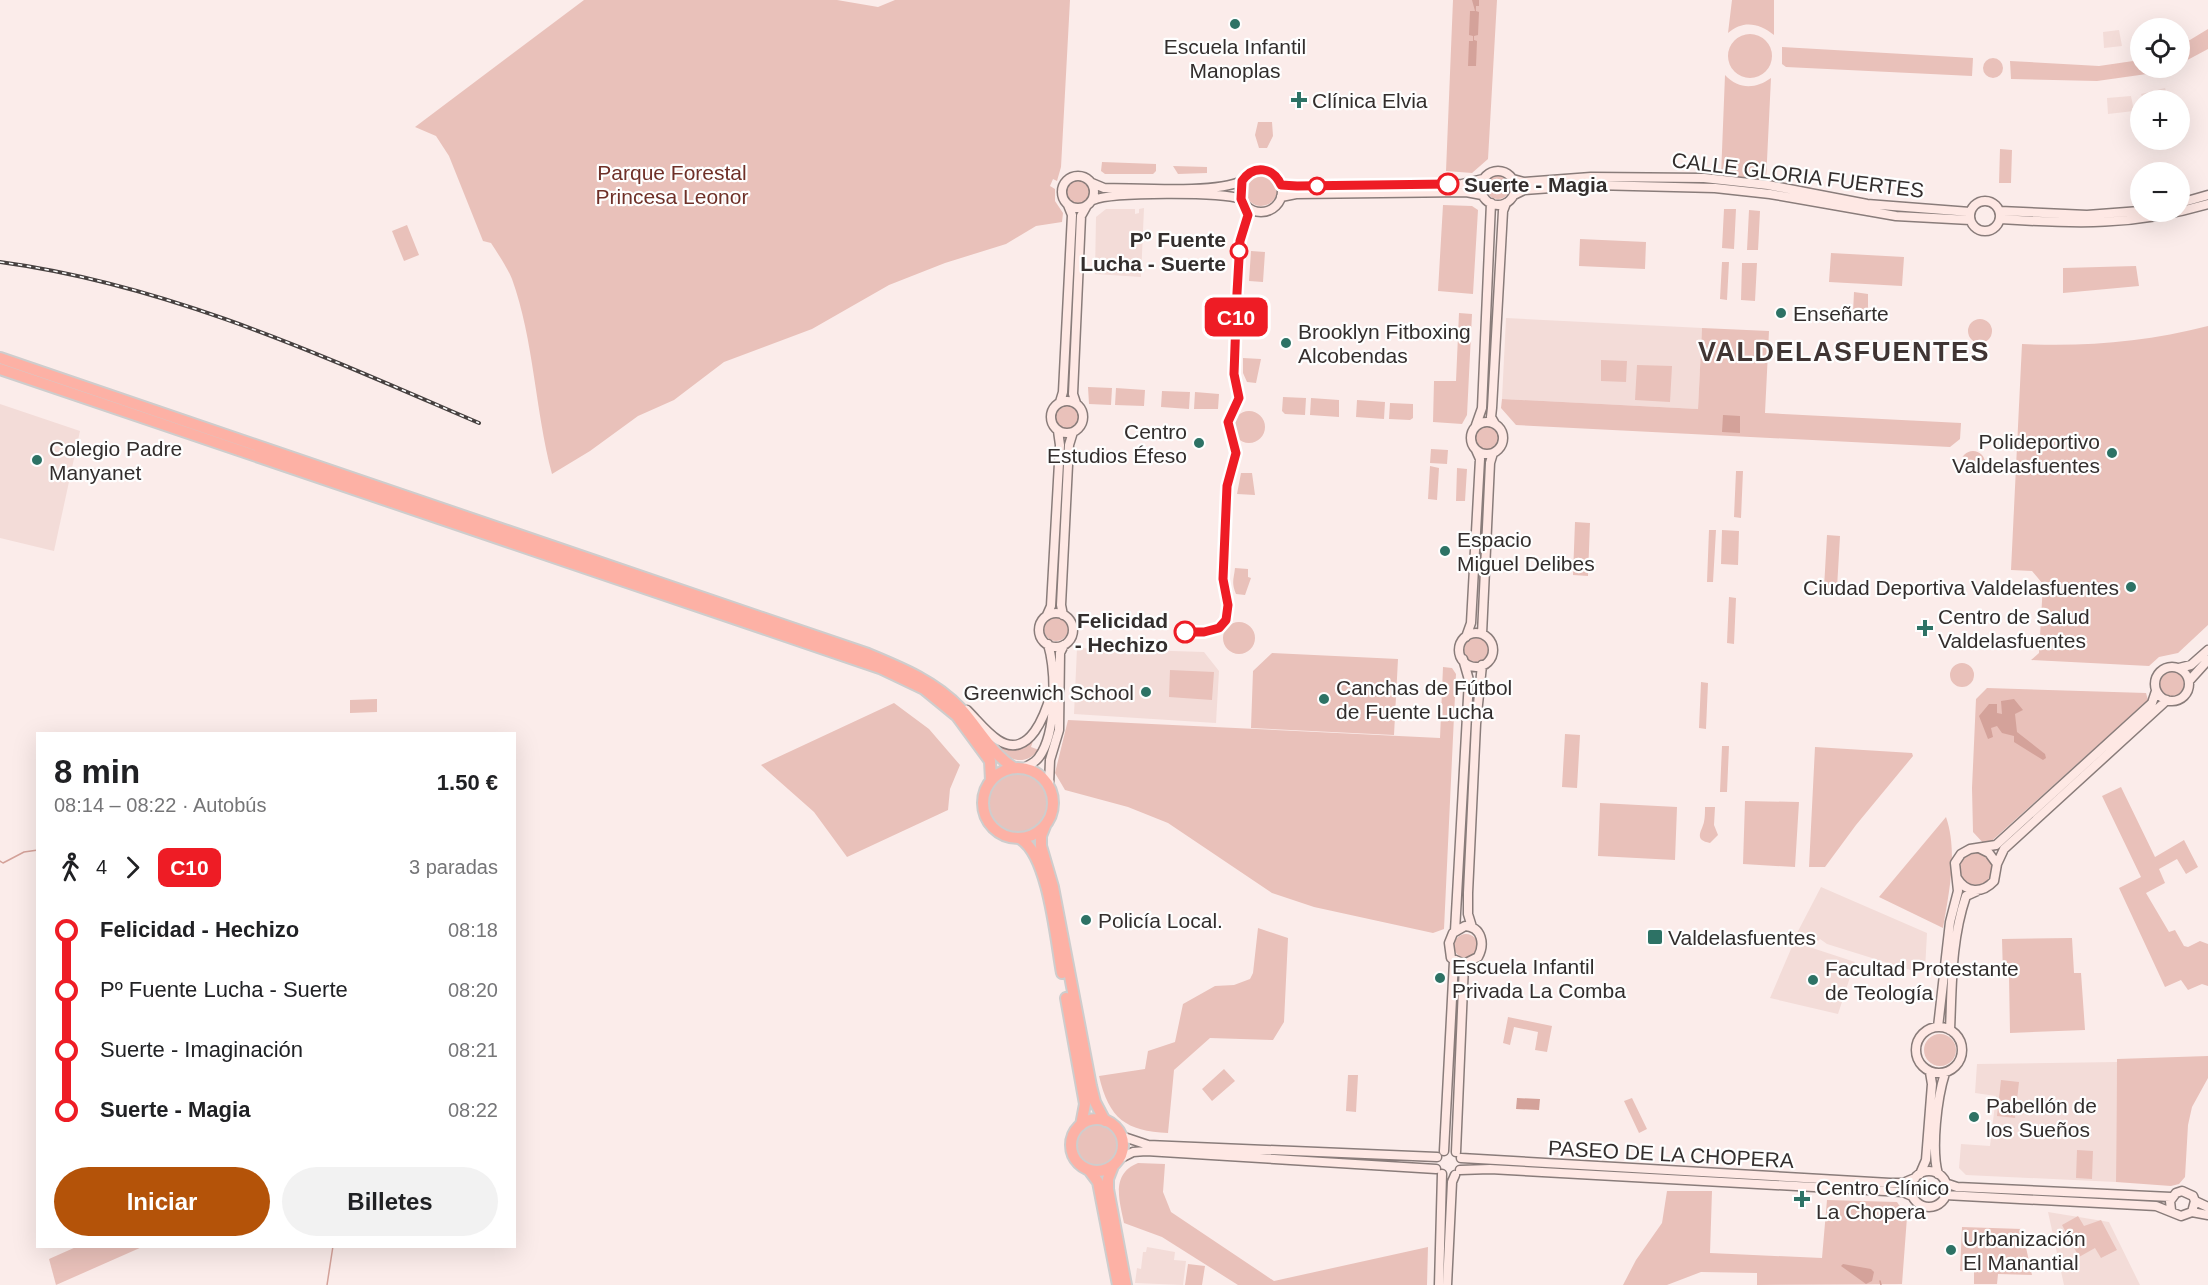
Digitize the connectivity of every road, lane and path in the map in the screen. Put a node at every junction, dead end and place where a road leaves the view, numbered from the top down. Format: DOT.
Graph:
graph roads {
  1 [pos="1483,179"];
  2 [pos="1513,179"];
  3 [pos="1242,181"];
  4 [pos="1092,183"];
  5 [pos="1281,185"];
  6 [pos="1482,195"];
  7 [pos="1514,195"];
  8 [pos="2208,195"];
  9 [pos="1281,197"];
  10 [pos="1241,199"];
  11 [pos="1093,200"];
  12 [pos="2190,200"];
  13 [pos="1491,203"];
  14 [pos="1506,203"];
  15 [pos="2208,204"];
  16 [pos="1068,205"];
  17 [pos="1086,207"];
  18 [pos="2130,213"];
  19 [pos="2000,215"];
  20 [pos="1970,216"];
  21 [pos="0,358"];
  22 [pos="0,369"];
  23 [pos="1060,402"];
  24 [pos="1076,404"];
  25 [pos="1495,424"];
  26 [pos="1476,425"];
  27 [pos="1058,431"];
  28 [pos="1074,432"];
  29 [pos="1476,450"];
  30 [pos="1493,453"];
  31 [pos="1047,615"];
  32 [pos="1063,615"];
  33 [pos="1482,634"];
  34 [pos="1466,637"];
  35 [pos="1048,644"];
  36 [pos="1064,645"];
  37 [pos="2208,650"];
  38 [pos="1463,659"];
  39 [pos="2208,660"];
  40 [pos="1482,665"];
  41 [pos="2179,668"];
  42 [pos="2189,681"];
  43 [pos="936,687"];
  44 [pos="1052,692"];
  45 [pos="2156,692"];
  46 [pos="2167,700"];
  47 [pos="1019,768"];
  48 [pos="991,780"];
  49 [pos="1049,784"];
  50 [pos="1046,826"];
  51 [pos="1021,838"];
  52 [pos="1979,848"];
  53 [pos="1997,864"];
  54 [pos="1956,878"];
  55 [pos="1977,891"];
  56 [pos="1472,927"];
  57 [pos="1455,931"];
  58 [pos="1454,961"];
  59 [pos="1464,964"];
  60 [pos="1938,1027"];
  61 [pos="1950,1030"];
  62 [pos="1930,1072"];
  63 [pos="1945,1073"];
  64 [pos="1105,1121"];
  65 [pos="1081,1125"];
  66 [pos="1121,1136"];
  67 [pos="1440,1154"];
  68 [pos="1458,1155"];
  69 [pos="1116,1162"];
  70 [pos="1089,1170"];
  71 [pos="1439,1171"];
  72 [pos="1457,1172"];
  73 [pos="1938,1174"];
  74 [pos="1917,1176"];
  75 [pos="1946,1183"];
  76 [pos="1946,1195"];
  77 [pos="1912,1196"];
  78 [pos="2171,1197"];
  79 [pos="2195,1201"];
  80 [pos="2208,1207"];
  81 [pos="2171,1210"];
  82 [pos="2192,1212"];
  83 [pos="2208,1215"];
  84 [pos="1118,1285"];
  85 [pos="1126,1285"];
  86 [pos="1439,1285"];
  87 [pos="1447,1285"];
  1 -- 2 [label="main road"];
  1 -- 5 [label="main road"];
  1 -- 6 [label="main road"];
  2 -- 7 [label="main road"];
  2 -- 20 [label="main road, CALLE GLORIA FUERTES"];
  3 -- 4 [label="main road"];
  3 -- 5 [label="main road"];
  3 -- 10 [label="main road"];
  4 -- 11 [label="main road"];
  4 -- 16 [label="main road"];
  5 -- 9 [label="main road"];
  6 -- 9 [label="main road"];
  6 -- 13 [label="main road"];
  7 -- 14 [label="main road"];
  7 -- 20 [label="main road, CALLE GLORIA FUERTES"];
  8 -- 12 [label="main road"];
  9 -- 10 [label="main road"];
  10 -- 11 [label="main road"];
  11 -- 17 [label="main road"];
  13 -- 14 [label="main road"];
  13 -- 26 [label="main road"];
  14 -- 25 [label="main road"];
  15 -- 19 [label="main road"];
  16 -- 17 [label="main road"];
  16 -- 23 [label="main road"];
  17 -- 24 [label="main road"];
  18 -- 19 [label="main road"];
  19 -- 20 [label="main road"];
  19 -- 20 [label="main road"];
  21 -- 43 [label="highway"];
  22 -- 48 [label="highway"];
  23 -- 24 [label="main road"];
  23 -- 27 [label="main road"];
  24 -- 28 [label="main road"];
  25 -- 26 [label="main road"];
  25 -- 30 [label="main road"];
  26 -- 29 [label="main road"];
  27 -- 28 [label="main road"];
  27 -- 31 [label="main road"];
  28 -- 32 [label="main road"];
  29 -- 30 [label="main road"];
  29 -- 34 [label="main road"];
  30 -- 33 [label="main road"];
  31 -- 32 [label="main road"];
  31 -- 35 [label="main road"];
  32 -- 36 [label="main road"];
  33 -- 34 [label="main road"];
  33 -- 40 [label="main road"];
  34 -- 38 [label="main road"];
  35 -- 36 [label="main road"];
  35 -- 44 [label="main road"];
  36 -- 49 [label="main road"];
  37 -- 41 [label="main road"];
  38 -- 40 [label="main road"];
  38 -- 57 [label="main road"];
  39 -- 42 [label="main road"];
  40 -- 56 [label="main road"];
  41 -- 42 [label="main road"];
  41 -- 45 [label="main road"];
  42 -- 46 [label="main road"];
  43 -- 44 [label="main road"];
  43 -- 47 [label="highway"];
  44 -- 47 [label="main road"];
  45 -- 46 [label="main road"];
  45 -- 52 [label="main road"];
  46 -- 53 [label="main road"];
  47 -- 48 [label="highway"];
  47 -- 49 [label="highway"];
  48 -- 51 [label="highway"];
  49 -- 50 [label="highway"];
  50 -- 51 [label="highway"];
  50 -- 64 [label="highway"];
  51 -- 65 [label="highway"];
  52 -- 53 [label="main road"];
  52 -- 54 [label="main road"];
  53 -- 55 [label="main road"];
  54 -- 55 [label="main road"];
  54 -- 60 [label="main road"];
  55 -- 61 [label="main road"];
  56 -- 57 [label="main road"];
  56 -- 59 [label="main road"];
  57 -- 58 [label="main road"];
  58 -- 59 [label="main road"];
  58 -- 67 [label="main road"];
  59 -- 68 [label="main road"];
  60 -- 61 [label="main road"];
  60 -- 62 [label="main road"];
  61 -- 63 [label="main road"];
  62 -- 63 [label="main road"];
  62 -- 74 [label="main road"];
  63 -- 73 [label="main road"];
  64 -- 65 [label="highway"];
  64 -- 66 [label="highway"];
  65 -- 70 [label="highway"];
  66 -- 67 [label="main road"];
  66 -- 69 [label="highway"];
  67 -- 68 [label="main road, PASEO DE LA CHOPERA"];
  67 -- 71 [label="main road"];
  68 -- 72 [label="main road"];
  68 -- 74 [label="main road, PASEO DE LA CHOPERA"];
  69 -- 70 [label="highway"];
  69 -- 71 [label="main road"];
  69 -- 85 [label="highway"];
  70 -- 84 [label="highway"];
  71 -- 72 [label="main road, PASEO DE LA CHOPERA"];
  71 -- 86 [label="main road"];
  72 -- 77 [label="main road, PASEO DE LA CHOPERA"];
  72 -- 87 [label="main road"];
  73 -- 74 [label="main road"];
  73 -- 75 [label="main road"];
  74 -- 77 [label="main road"];
  75 -- 76 [label="main road"];
  75 -- 78 [label="main road"];
  76 -- 77 [label="main road"];
  76 -- 81 [label="main road"];
  78 -- 79 [label="main road"];
  78 -- 81 [label="main road"];
  79 -- 80 [label="main road"];
  79 -- 82 [label="main road"];
  81 -- 82 [label="main road"];
  82 -- 83 [label="main road"];
}
